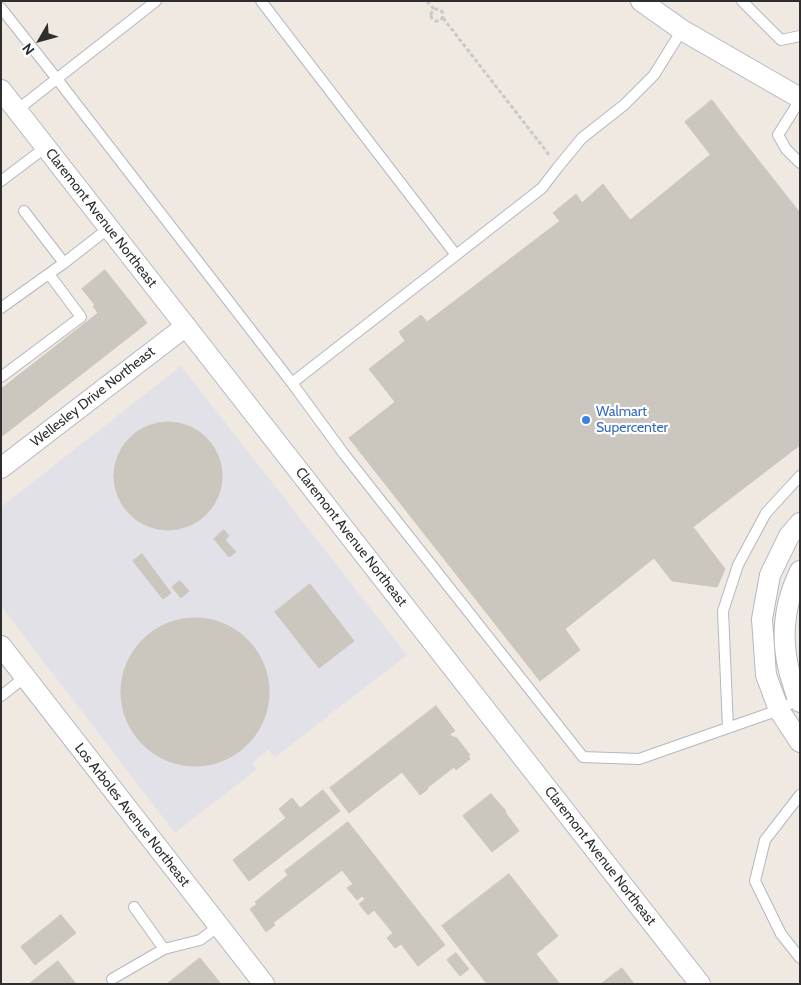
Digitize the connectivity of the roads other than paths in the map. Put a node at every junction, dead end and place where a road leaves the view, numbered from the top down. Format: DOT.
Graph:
graph roads {
  1 [pos="156,1"];
  2 [pos="261,1"];
  3 [pos="742,1"];
  4 [pos="653,4"];
  5 [pos="1,8"];
  6 [pos="682,30"];
  7 [pos="800,36"];
  8 [pos="58,79"];
  9 [pos="1,90"];
  10 [pos="800,99"];
  11 [pos="17,110"];
  12 [pos="46,147"];
  13 [pos="800,163"];
  14 [pos="1,181"];
  15 [pos="24,211"];
  16 [pos="109,228"];
  17 [pos="456,256"];
  18 [pos="64,263"];
  19 [pos="49,274"];
  20 [pos="1,308"];
  21 [pos="186,326"];
  22 [pos="1,377"];
  23 [pos="292,383"];
  24 [pos="1,468"];
  25 [pos="800,476"];
  26 [pos="800,523"];
  27 [pos="796,579"];
  28 [pos="1,646"];
  29 [pos="26,677"];
  30 [pos="1,696"];
  31 [pos="799,700"];
  32 [pos="779,710"];
  33 [pos="728,728"];
  34 [pos="800,742"];
  35 [pos="800,795"];
  36 [pos="134,907"];
  37 [pos="219,926"];
  38 [pos="164,949"];
  39 [pos="800,958"];
  40 [pos="112,979"];
  41 [pos="264,984"];
  42 [pos="700,984"];
  1 -- 8 [label="lane"];
  2 -- 17 [label="lane"];
  3 -- 7 [label="lane"];
  4 -- 6 [label="street"];
  5 -- 8 [label="lane"];
  6 -- 10 [label="street"];
  6 -- 17 [label="lane"];
  8 -- 11 [label="lane"];
  8 -- 23 [label="lane"];
  9 -- 11 [label="street, Claremont Avenue Northeast"];
  10 -- 13 [label="lane"];
  11 -- 12 [label="street, Claremont Avenue Northeast"];
  12 -- 14 [label="lane"];
  12 -- 16 [label="street, Claremont Avenue Northeast"];
  15 -- 18 [label="lane"];
  16 -- 18 [label="lane"];
  16 -- 21 [label="street, Claremont Avenue Northeast"];
  17 -- 23 [label="lane"];
  18 -- 19 [label="lane"];
  19 -- 20 [label="lane"];
  19 -- 22 [label="lane"];
  21 -- 24 [label="street, Wellesley Drive Northeast"];
  21 -- 42 [label="street, Claremont Avenue Northeast"];
  23 -- 33 [label="lane"];
  25 -- 33 [label="lane"];
  26 -- 32 [label="street"];
  27 -- 31 [label="street"];
  28 -- 29 [label="street, Los Arboles Avenue Northeast"];
  29 -- 30 [label="lane"];
  29 -- 37 [label="street, Los Arboles Avenue Northeast"];
  31 -- 32 [label="lane"];
  32 -- 33 [label="lane"];
  32 -- 34 [label="street"];
  35 -- 39 [label="lane"];
  36 -- 38 [label="lane"];
  37 -- 38 [label="lane"];
  37 -- 41 [label="street, Los Arboles Avenue Northeast"];
  38 -- 40 [label="lane"];
}
